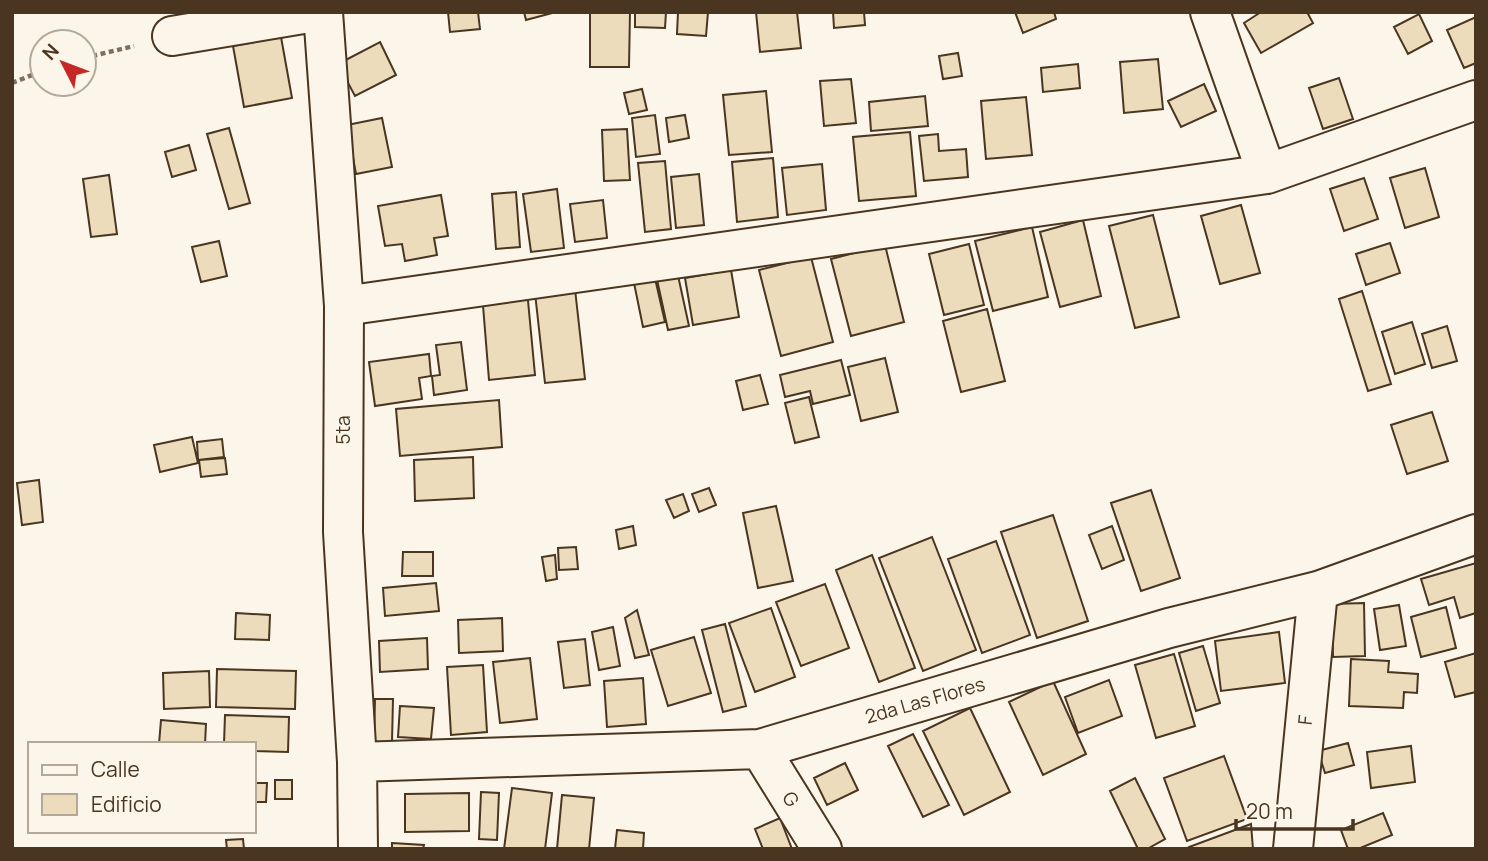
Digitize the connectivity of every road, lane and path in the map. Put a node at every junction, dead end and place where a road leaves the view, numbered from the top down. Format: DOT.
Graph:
graph roads {
  1 [pos="315,12"];
  2 [pos="323,12"];
  3 [pos="1210,12"];
  4 [pos="172,36"];
  5 [pos="98,54"];
  6 [pos="1476,100"];
  7 [pos="1267,174"];
  8 [pos="344,306"];
  9 [pos="1476,534"];
  10 [pos="1318,591"];
  11 [pos="760,749"];
  12 [pos="357,762"];
  13 [pos="358,849"];
  14 [pos="822,849"];
  15 [pos="1293,849"];
  1 -- 4 [label="street"];
  2 -- 8 [label="street, 5ta"];
  3 -- 7 [label="street"];
  4 -- 5 [label="path"];
  6 -- 7 [label="street"];
  7 -- 8 [label="street"];
  8 -- 12 [label="street, 5ta"];
  9 -- 10 [label="street, 2da Las Flores"];
  10 -- 11 [label="street, 2da Las Flores"];
  10 -- 15 [label="street, F"];
  11 -- 12 [label="street, 2da Las Flores"];
  11 -- 14 [label="street, G"];
  12 -- 13 [label="street, 5ta"];
}
